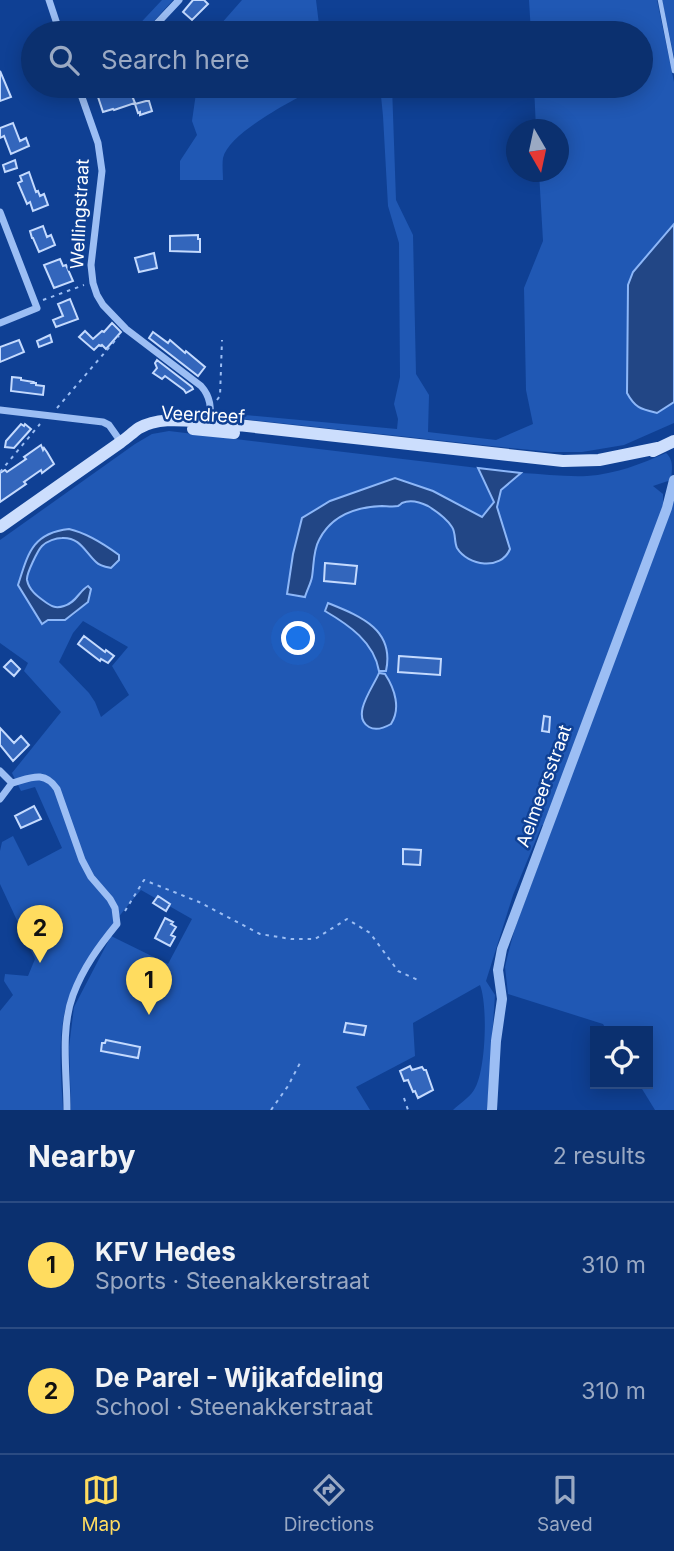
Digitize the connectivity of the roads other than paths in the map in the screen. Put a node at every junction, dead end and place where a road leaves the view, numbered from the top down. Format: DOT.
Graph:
graph roads {
  1 [pos="49,0"];
  2 [pos="178,0"];
  3 [pos="660,0"];
  4 [pos="56,21"];
  5 [pos="159,21"];
  6 [pos="674,71"];
  7 [pos="82,98"];
  8 [pos="0,212"];
  9 [pos="0,323"];
  10 [pos="0,410"];
  11 [pos="210,427"];
  12 [pos="674,441"];
  13 [pos="121,442"];
  14 [pos="674,481"];
  15 [pos="0,527"];
  16 [pos="0,771"];
  17 [pos="12,783"];
  18 [pos="0,799"];
  19 [pos="68,1110"];
  20 [pos="492,1110"];
  1 -- 4 [label="street"];
  2 -- 5 [label="street"];
  3 -- 6 [label="lane"];
  7 -- 11 [label="street, Wellingstraat"];
  8 -- 9 [label="street"];
  10 -- 13 [label="street"];
  11 -- 12 [label="main road, Veerdreef"];
  11 -- 13 [label="main road, Veerdreef"];
  13 -- 15 [label="main road, Veerdreef"];
  14 -- 20 [label="street, Aelmeersstraat"];
  16 -- 17 [label="street"];
  17 -- 18 [label="street"];
  17 -- 19 [label="street"];
}
